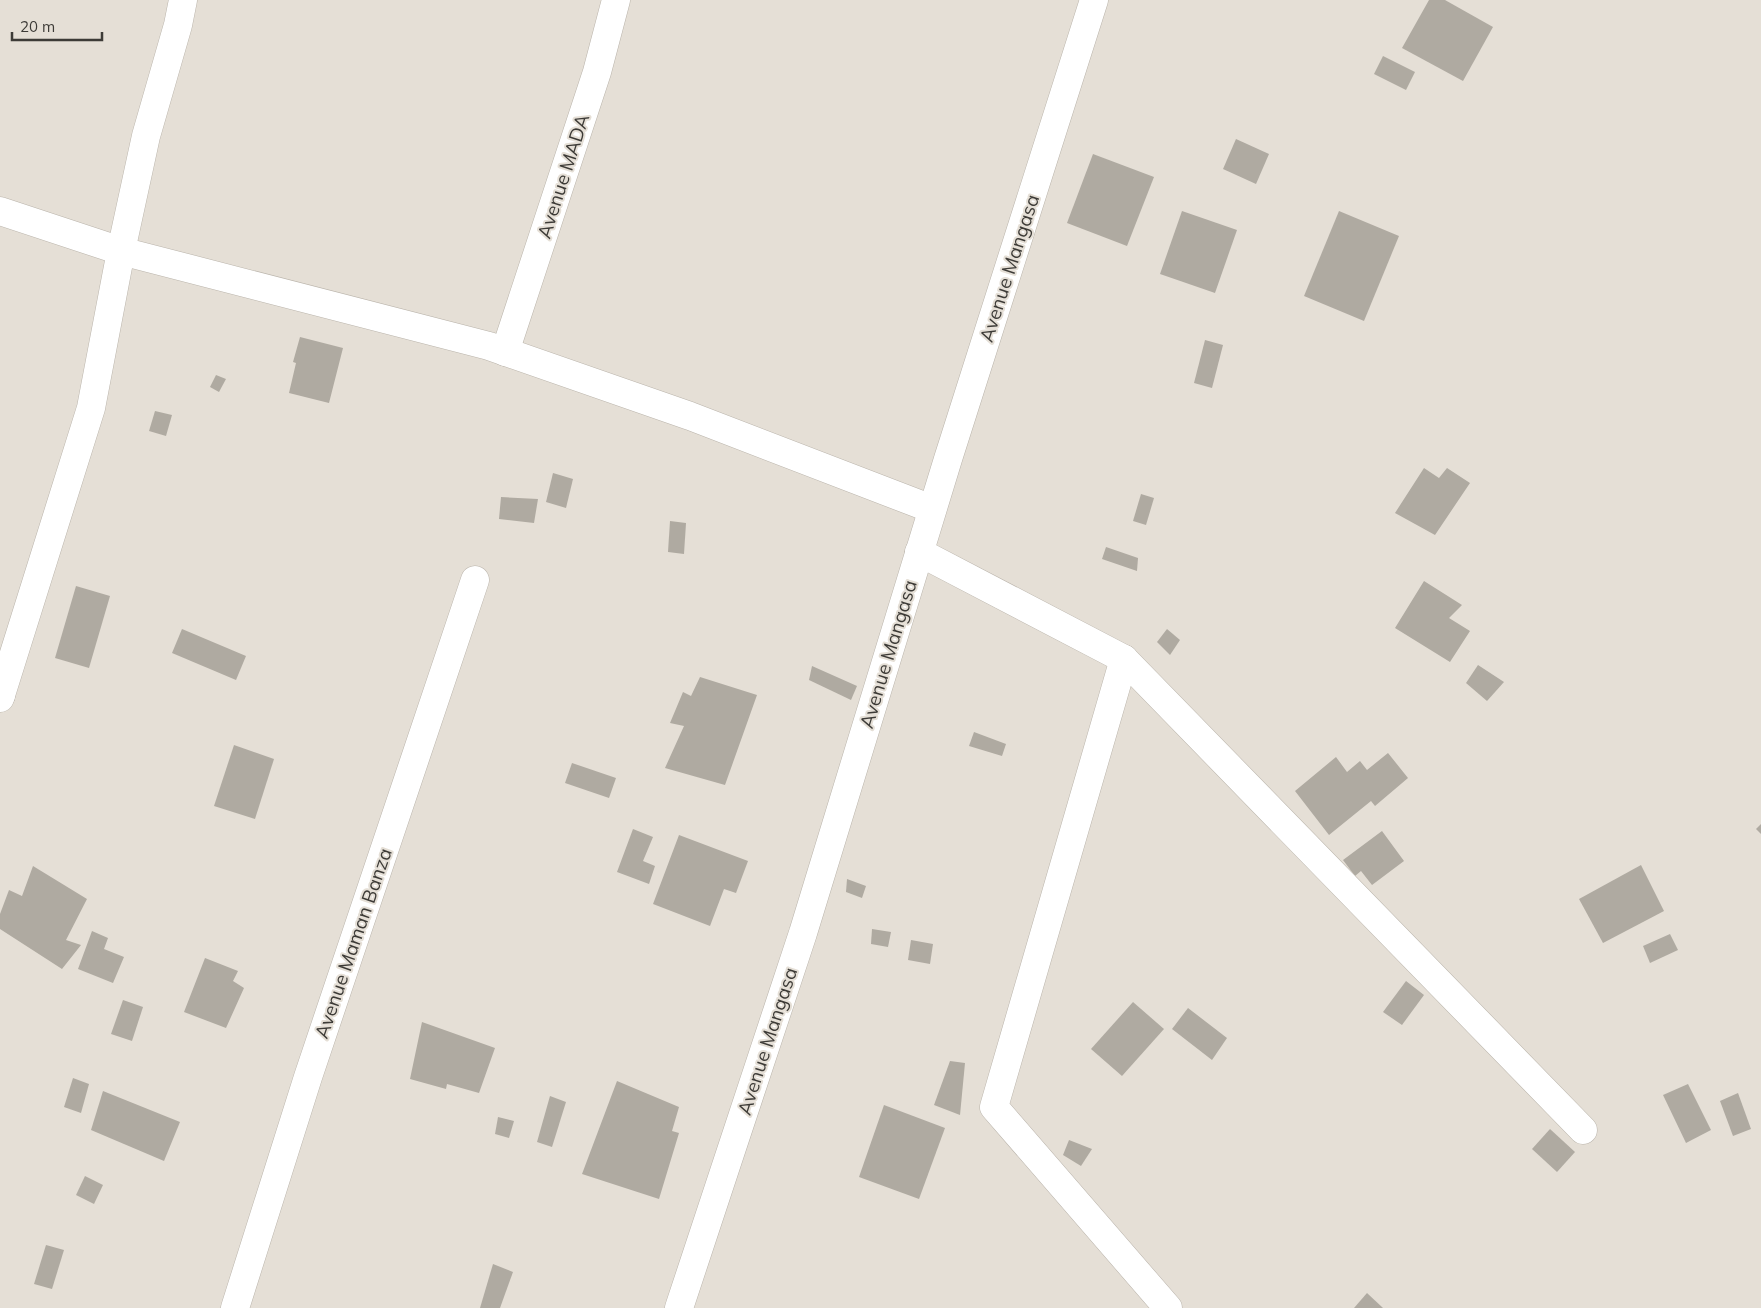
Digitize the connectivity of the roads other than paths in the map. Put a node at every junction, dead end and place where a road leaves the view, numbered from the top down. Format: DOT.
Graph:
graph roads {
  1 [pos="184,0"];
  2 [pos="616,0"];
  3 [pos="1094,0"];
  4 [pos="0,211"];
  5 [pos="121,251"];
  6 [pos="505,352"];
  7 [pos="932,509"];
  8 [pos="919,552"];
  9 [pos="475,580"];
  10 [pos="1124,659"];
  11 [pos="0,696"];
  12 [pos="1582,1130"];
  13 [pos="235,1308"];
  14 [pos="679,1308"];
  15 [pos="1168,1308"];
  1 -- 5 [label="street"];
  2 -- 6 [label="street, Avenue MADA"];
  3 -- 7 [label="street, Avenue Mangasa"];
  4 -- 5 [label="street"];
  5 -- 6 [label="street"];
  5 -- 11 [label="street"];
  6 -- 7 [label="street"];
  7 -- 8 [label="street, Avenue Mangasa"];
  8 -- 10 [label="street"];
  8 -- 14 [label="street, Avenue Mangasa"];
  9 -- 13 [label="street, Avenue Maman Banza"];
  10 -- 12 [label="street"];
  10 -- 15 [label="street"];
}
